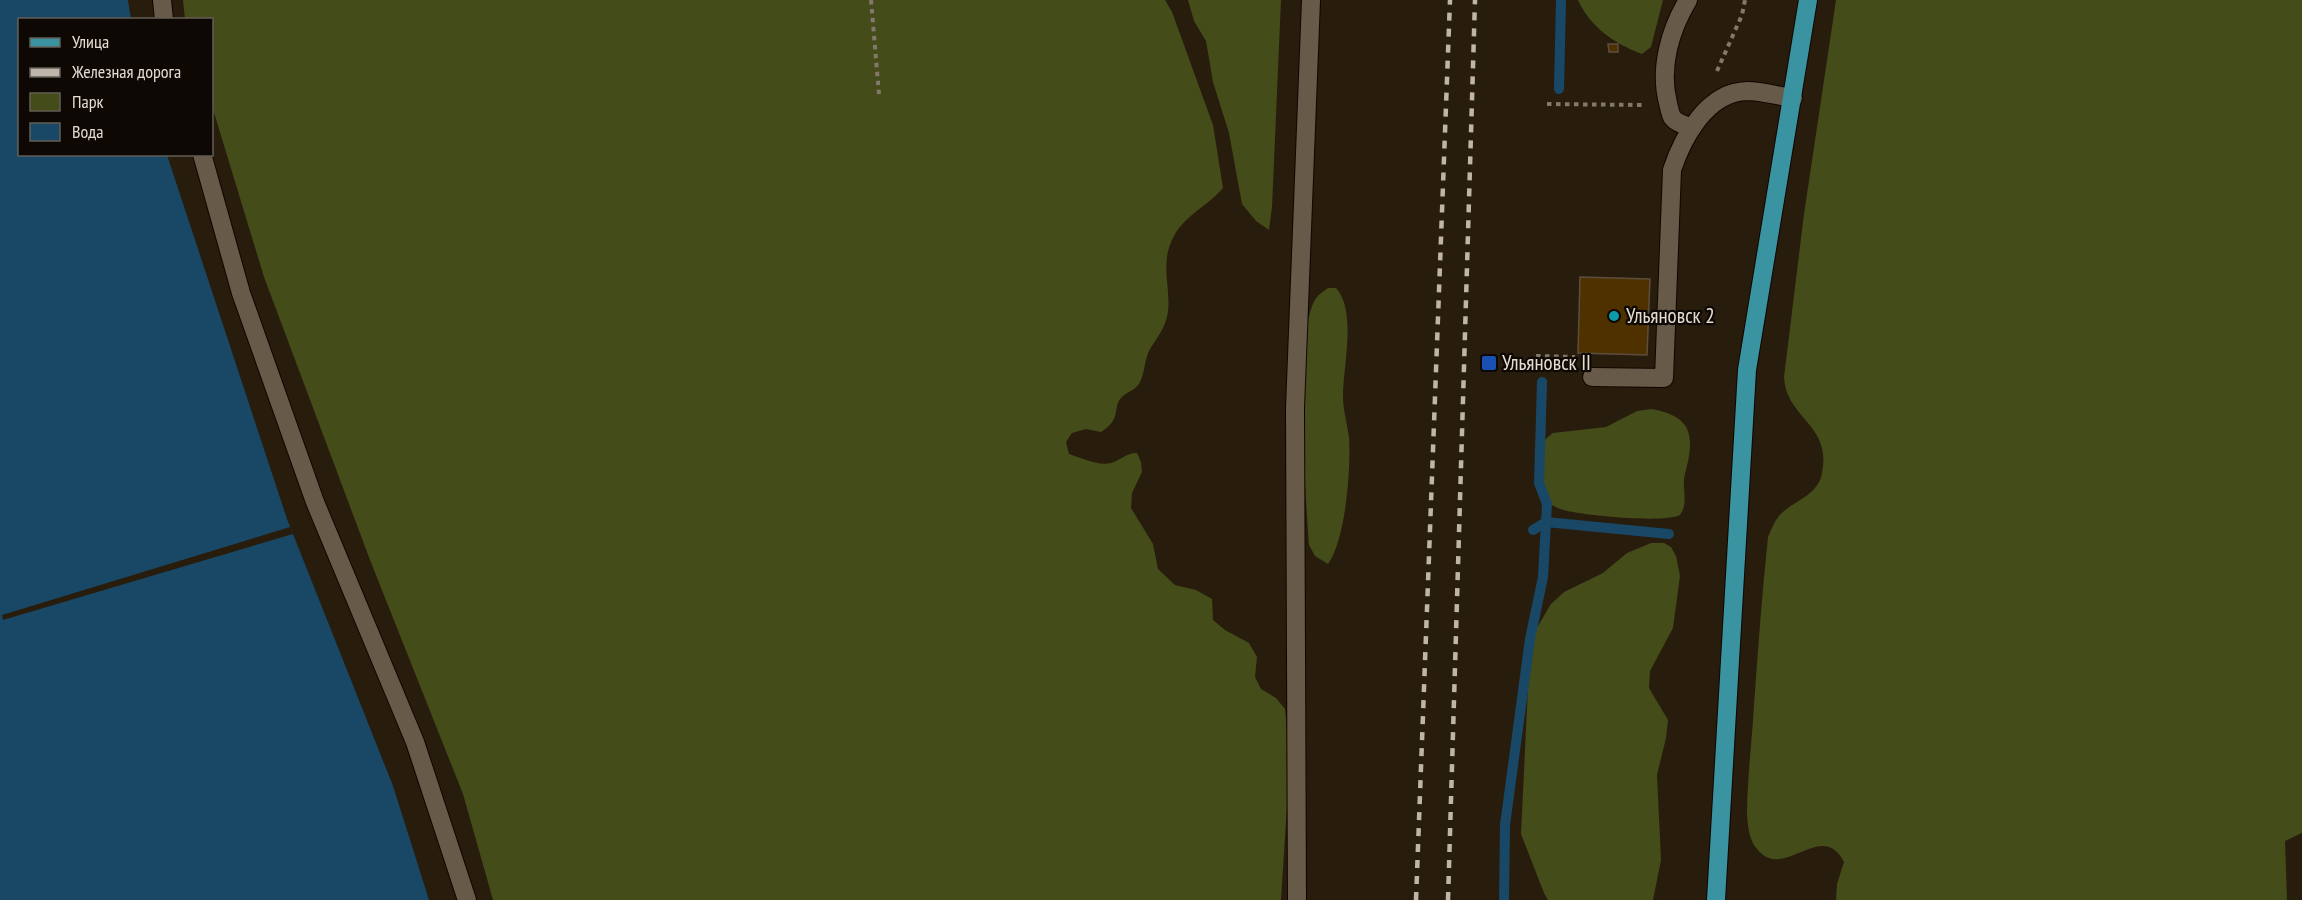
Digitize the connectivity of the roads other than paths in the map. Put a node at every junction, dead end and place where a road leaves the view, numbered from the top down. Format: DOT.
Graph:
graph roads {
  1 [pos="162,0"];
  2 [pos="1311,0"];
  3 [pos="1688,0"];
  4 [pos="1808,0"];
  5 [pos="164,18"];
  6 [pos="1793,98"];
  7 [pos="1692,128"];
  8 [pos="203,156"];
  9 [pos="1592,377"];
  10 [pos="467,900"];
  11 [pos="1297,900"];
  12 [pos="1716,900"];
  1 -- 5 [label="lane"];
  2 -- 11 [label="lane"];
  3 -- 7 [label="lane"];
  4 -- 6 [label="main road"];
  6 -- 7 [label="lane"];
  6 -- 12 [label="main road"];
  7 -- 9 [label="lane"];
  8 -- 10 [label="lane"];
}
